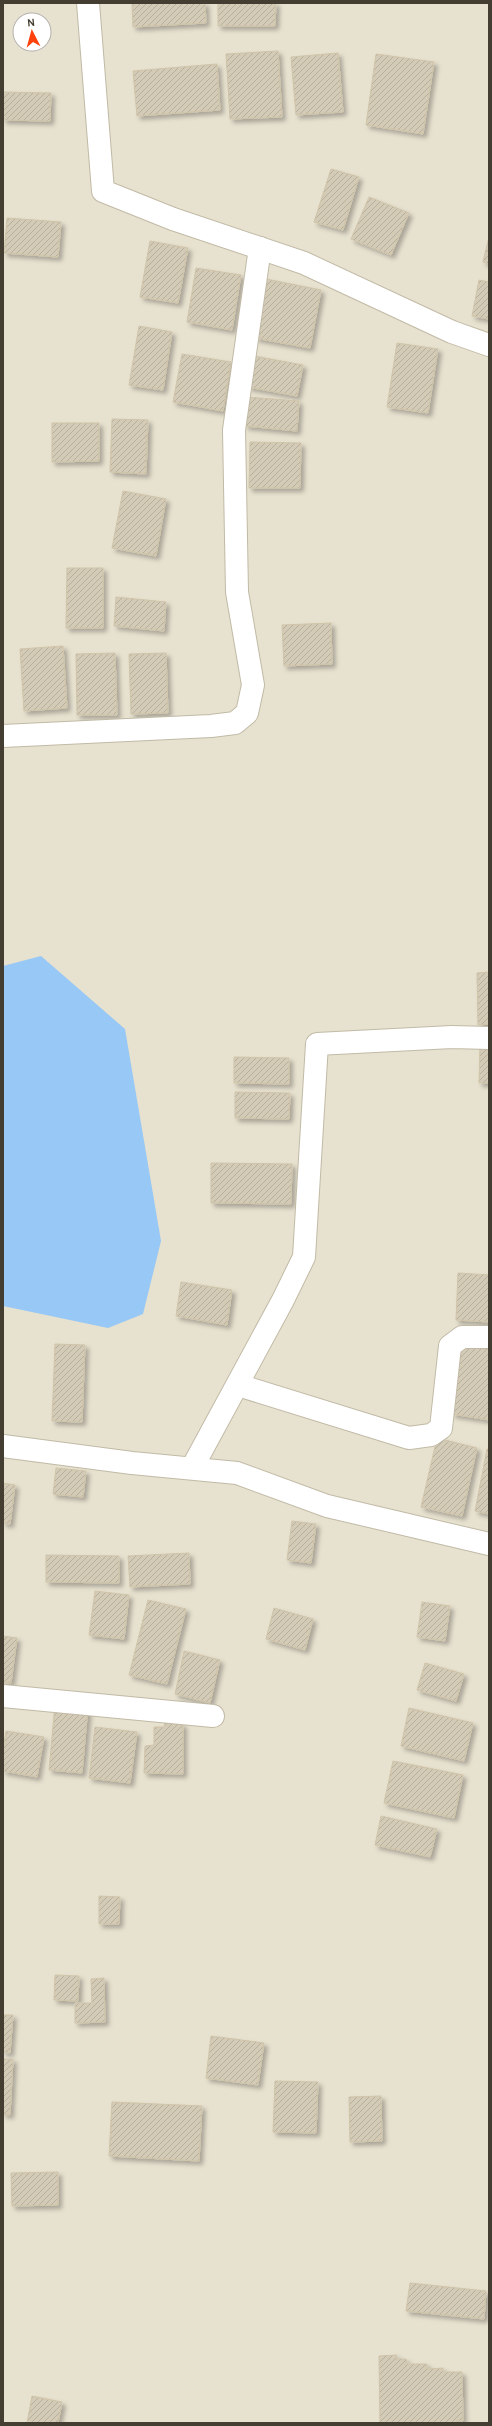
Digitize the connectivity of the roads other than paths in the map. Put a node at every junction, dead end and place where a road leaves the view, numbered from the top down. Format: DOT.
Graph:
graph roads {
  1 [pos="88,3"];
  2 [pos="260,248"];
  3 [pos="489,345"];
  4 [pos="3,736"];
  5 [pos="489,1038"];
  6 [pos="489,1337"];
  7 [pos="238,1385"];
  8 [pos="3,1446"];
  9 [pos="192,1468"];
  10 [pos="489,1544"];
  11 [pos="3,1696"];
  12 [pos="213,1716"];
  1 -- 2 [label="street"];
  2 -- 3 [label="street"];
  2 -- 4 [label="street"];
  5 -- 7 [label="street"];
  6 -- 7 [label="street"];
  7 -- 9 [label="street"];
  8 -- 9 [label="street"];
  9 -- 10 [label="street"];
  11 -- 12 [label="street"];
}
